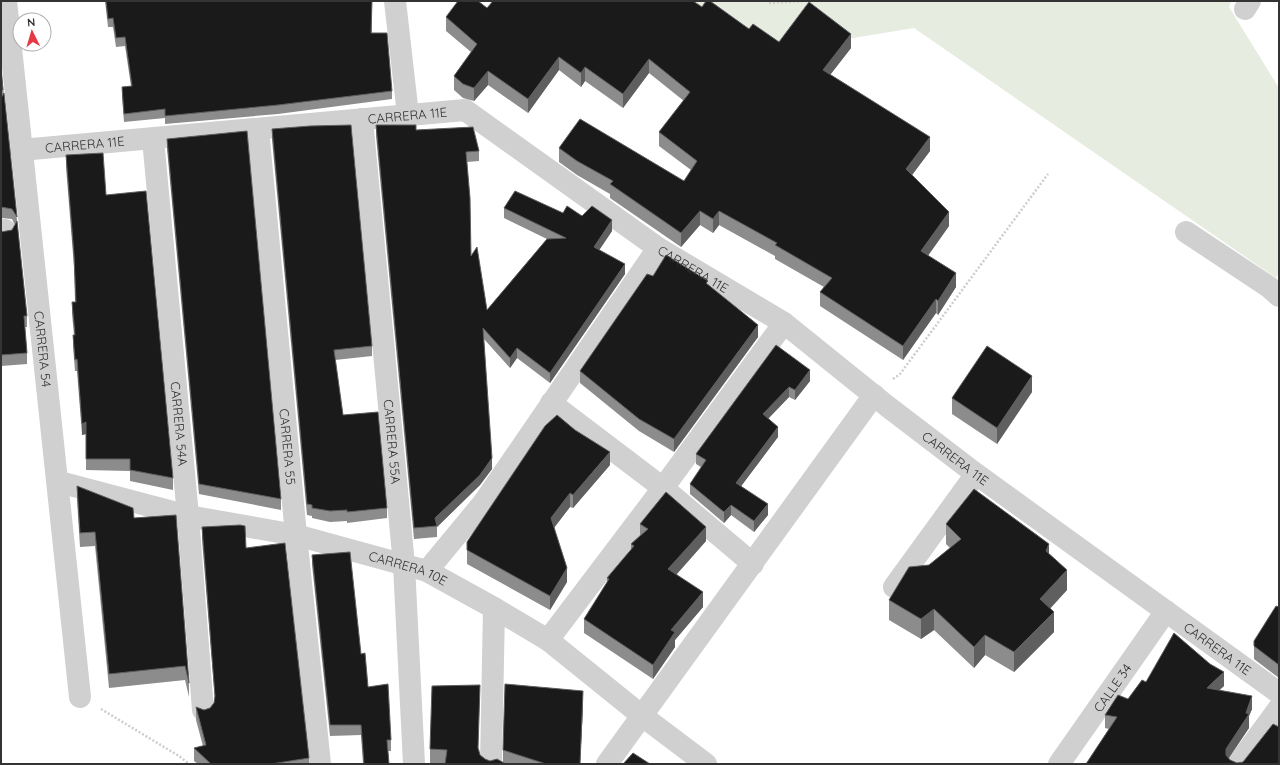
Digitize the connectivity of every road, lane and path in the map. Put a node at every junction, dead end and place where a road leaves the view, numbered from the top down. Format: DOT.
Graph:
graph roads {
  1 [pos="6,1"];
  2 [pos="395,1"];
  3 [pos="803,1"];
  4 [pos="769,4"];
  5 [pos="9,111"];
  6 [pos="408,115"];
  7 [pos="362,119"];
  8 [pos="258,129"];
  9 [pos="153,138"];
  10 [pos="21,150"];
  11 [pos="1048,174"];
  12 [pos="1186,232"];
  13 [pos="658,248"];
  14 [pos="1279,296"];
  15 [pos="784,323"];
  16 [pos="874,395"];
  17 [pos="551,403"];
  18 [pos="976,474"];
  19 [pos="59,482"];
  20 [pos="663,488"];
  21 [pos="188,516"];
  22 [pos="296,535"];
  23 [pos="753,564"];
  24 [pos="404,565"];
  25 [pos="427,571"];
  26 [pos="894,587"];
  27 [pos="494,608"];
  28 [pos="1166,611"];
  29 [pos="548,640"];
  30 [pos="1279,693"];
  31 [pos="80,697"];
  32 [pos="1279,708"];
  33 [pos="203,710"];
  34 [pos="641,715"];
  35 [pos="188,764"];
  36 [pos="320,764"];
  37 [pos="414,764"];
  38 [pos="491,764"];
  39 [pos="607,764"];
  40 [pos="706,764"];
  41 [pos="1059,764"];
  42 [pos="1238,764"];
  1 -- 5 [label="street, CARRERA 54"];
  2 -- 6 [label="street"];
  3 -- 4 [label="path"];
  5 -- 10 [label="street, CARRERA 54"];
  6 -- 7 [label="street, CARRERA 11E"];
  6 -- 13 [label="street, CARRERA 11E"];
  7 -- 8 [label="street, CARRERA 11E"];
  7 -- 24 [label="street, CARRERA 55A"];
  8 -- 9 [label="street, CARRERA 11E"];
  8 -- 22 [label="street, CARRERA 55"];
  9 -- 10 [label="street, CARRERA 11E"];
  9 -- 21 [label="street, CARRERA 54A"];
  10 -- 19 [label="street, CARRERA 54"];
  11 -- 16 [label="path"];
  12 -- 14 [label="street"];
  13 -- 15 [label="street, CARRERA 11E"];
  13 -- 17 [label="street"];
  15 -- 16 [label="street, CARRERA 11E"];
  15 -- 20 [label="street"];
  16 -- 18 [label="street, CARRERA 11E"];
  16 -- 23 [label="street"];
  17 -- 20 [label="street"];
  17 -- 25 [label="street"];
  18 -- 26 [label="street"];
  18 -- 28 [label="street, CARRERA 11E"];
  19 -- 21 [label="street, CARRERA 10E"];
  19 -- 31 [label="street, CARRERA 54"];
  20 -- 23 [label="street"];
  20 -- 29 [label="street"];
  21 -- 22 [label="street, CARRERA 10E"];
  21 -- 33 [label="street, CARRERA 54A"];
  22 -- 24 [label="street, CARRERA 10E"];
  22 -- 36 [label="street, CARRERA 55"];
  23 -- 34 [label="street"];
  24 -- 25 [label="street, CARRERA 10E"];
  24 -- 37 [label="street, CARRERA 55A"];
  25 -- 27 [label="street, CARRERA 10E"];
  27 -- 29 [label="street, CARRERA 10E"];
  27 -- 38 [label="street"];
  28 -- 30 [label="street, CARRERA 11E"];
  28 -- 41 [label="street, CALLE 34"];
  29 -- 34 [label="street, CARRERA 10E"];
  31 -- 35 [label="path"];
  32 -- 42 [label="street"];
  34 -- 39 [label="street"];
  34 -- 40 [label="street, CARRERA 10E"];
}
